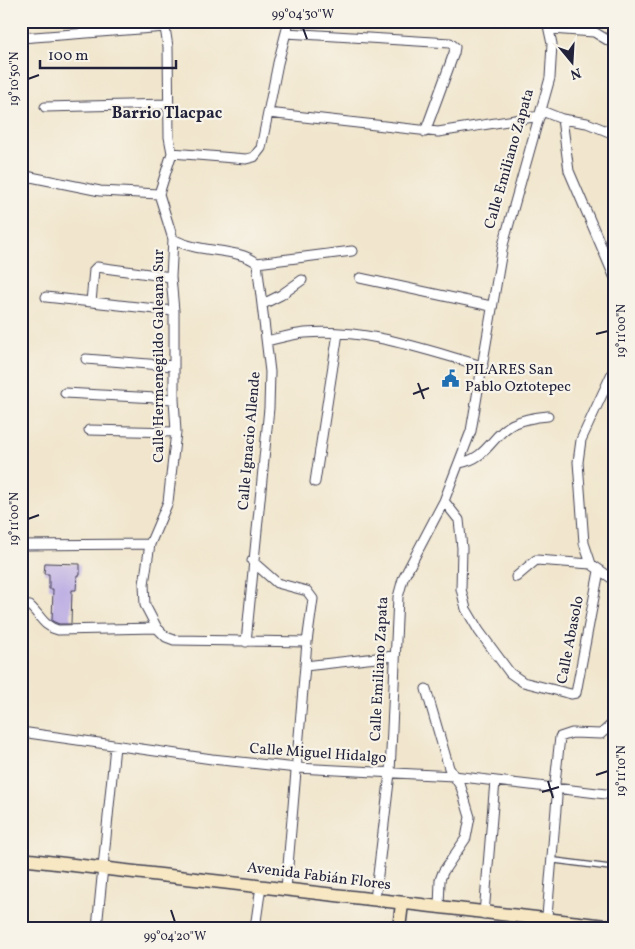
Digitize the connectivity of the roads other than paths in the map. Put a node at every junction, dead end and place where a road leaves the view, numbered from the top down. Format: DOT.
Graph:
graph roads {
  1 [pos="289,21"];
  2 [pos="165,24"];
  3 [pos="548,25"];
  4 [pos="286,33"];
  5 [pos="21,38"];
  6 [pos="614,44"];
  7 [pos="169,104"];
  8 [pos="45,107"];
  9 [pos="268,114"];
  10 [pos="541,114"];
  11 [pos="562,119"];
  12 [pos="425,132"];
  13 [pos="614,134"];
  14 [pos="172,153"];
  15 [pos="21,175"];
  16 [pos="159,194"];
  17 [pos="173,239"];
  18 [pos="352,252"];
  19 [pos="257,264"];
  20 [pos="614,276"];
  21 [pos="171,277"];
  22 [pos="360,278"];
  23 [pos="302,280"];
  24 [pos="46,297"];
  25 [pos="91,302"];
  26 [pos="263,304"];
  27 [pos="491,306"];
  28 [pos="174,311"];
  29 [pos="338,333"];
  30 [pos="268,341"];
  31 [pos="86,359"];
  32 [pos="174,366"];
  33 [pos="483,366"];
  34 [pos="614,370"];
  35 [pos="64,393"];
  36 [pos="174,399"];
  37 [pos="548,416"];
  38 [pos="89,430"];
  39 [pos="176,432"];
  40 [pos="459,463"];
  41 [pos="315,482"];
  42 [pos="444,501"];
  43 [pos="150,544"];
  44 [pos="21,545"];
  45 [pos="252,561"];
  46 [pos="591,564"];
  47 [pos="599,571"];
  48 [pos="516,577"];
  49 [pos="614,580"];
  50 [pos="21,605"];
  51 [pos="157,628"];
  52 [pos="246,642"];
  53 [pos="307,642"];
  54 [pos="394,656"];
  55 [pos="305,666"];
  56 [pos="426,689"];
  57 [pos="614,722"];
  58 [pos="21,732"];
  59 [pos="115,746"];
  60 [pos="298,768"];
  61 [pos="390,774"];
  62 [pos="454,776"];
  63 [pos="495,780"];
  64 [pos="556,789"];
  65 [pos="614,795"];
  66 [pos="21,859"];
  67 [pos="550,860"];
  68 [pos="614,868"];
  69 [pos="102,869"];
  70 [pos="261,886"];
  71 [pos="286,889"];
  72 [pos="375,900"];
  73 [pos="402,904"];
  74 [pos="439,908"];
  75 [pos="484,914"];
  76 [pos="546,924"];
  77 [pos="614,927"];
  78 [pos="97,928"];
  79 [pos="255,928"];
  80 [pos="399,928"];
  1 -- 4 [label="street"];
  2 -- 5 [label="street"];
  2 -- 7 [label="street"];
  3 -- 6 [label="street"];
  3 -- 10 [label="street, Calle Emiliano Zapata"];
  4 -- 9 [label="street"];
  4 -- 12 [label="street"];
  7 -- 8 [label="street"];
  7 -- 14 [label="street"];
  9 -- 12 [label="street"];
  9 -- 14 [label="street"];
  10 -- 11 [label="street"];
  10 -- 12 [label="street"];
  10 -- 27 [label="street, Calle Emiliano Zapata"];
  11 -- 13 [label="street"];
  11 -- 20 [label="street"];
  14 -- 16 [label="street"];
  15 -- 16 [label="street"];
  16 -- 17 [label="street, Calle Hermenegildo Galeana Sur"];
  17 -- 19 [label="street"];
  17 -- 21 [label="street, Calle Hermenegildo Galeana Sur"];
  18 -- 19 [label="street"];
  19 -- 26 [label="street, Calle Ignacio Allende"];
  21 -- 25 [label="street"];
  21 -- 28 [label="street, Calle Hermenegildo Galeana Sur"];
  22 -- 27 [label="street"];
  23 -- 26 [label="street"];
  24 -- 25 [label="street"];
  25 -- 28 [label="street"];
  26 -- 30 [label="street, Calle Ignacio Allende"];
  27 -- 33 [label="street, Calle Emiliano Zapata"];
  28 -- 32 [label="street, Calle Hermenegildo Galeana Sur"];
  29 -- 30 [label="street"];
  29 -- 33 [label="street"];
  29 -- 41 [label="street"];
  30 -- 45 [label="street, Calle Ignacio Allende"];
  31 -- 32 [label="street"];
  32 -- 36 [label="street, Calle Hermenegildo Galeana Sur"];
  33 -- 40 [label="street, Calle Emiliano Zapata"];
  34 -- 46 [label="street"];
  35 -- 36 [label="street"];
  36 -- 39 [label="street, Calle Hermenegildo Galeana Sur"];
  37 -- 40 [label="street"];
  38 -- 39 [label="street"];
  39 -- 43 [label="street, Calle Hermenegildo Galeana Sur"];
  40 -- 42 [label="street, Calle Emiliano Zapata"];
  42 -- 47 [label="street, Calle Abasolo"];
  42 -- 54 [label="street, Calle Emiliano Zapata"];
  43 -- 44 [label="street"];
  43 -- 51 [label="street, Calle Hermenegildo Galeana Sur"];
  45 -- 52 [label="street, Calle Ignacio Allende"];
  45 -- 53 [label="street"];
  46 -- 47 [label="street"];
  46 -- 48 [label="street"];
  47 -- 49 [label="street"];
  50 -- 51 [label="street"];
  51 -- 52 [label="street"];
  52 -- 53 [label="street"];
  53 -- 55 [label="street"];
  54 -- 55 [label="street"];
  54 -- 61 [label="street, Calle Emiliano Zapata"];
  55 -- 60 [label="street"];
  56 -- 62 [label="street"];
  57 -- 64 [label="street"];
  58 -- 59 [label="street, Calle Miguel Hidalgo"];
  59 -- 60 [label="street, Calle Miguel Hidalgo"];
  59 -- 69 [label="street"];
  60 -- 61 [label="street, Calle Miguel Hidalgo"];
  60 -- 71 [label="street"];
  61 -- 62 [label="street, Calle Miguel Hidalgo"];
  61 -- 72 [label="street, Calle Emiliano Zapata"];
  62 -- 63 [label="street, Calle Miguel Hidalgo"];
  62 -- 74 [label="street"];
  63 -- 64 [label="street, Calle Miguel Hidalgo"];
  63 -- 75 [label="street"];
  64 -- 65 [label="street, Calle Miguel Hidalgo"];
  64 -- 67 [label="street"];
  66 -- 69 [label="main road, Avenida Fabián Flores"];
  67 -- 68 [label="lane"];
  67 -- 76 [label="street"];
  69 -- 70 [label="main road, Avenida Fabián Flores"];
  69 -- 78 [label="street"];
  70 -- 71 [label="main road, Avenida Fabián Flores"];
  70 -- 79 [label="street"];
  71 -- 72 [label="main road, Avenida Fabián Flores"];
  72 -- 73 [label="main road, Avenida Fabián Flores"];
  73 -- 74 [label="main road, Avenida Fabián Flores"];
  73 -- 80 [label="main road"];
  74 -- 75 [label="main road, Avenida Fabián Flores"];
  75 -- 76 [label="main road, Avenida Fabián Flores"];
  76 -- 77 [label="main road, Avenida Fabián Flores"];
}
